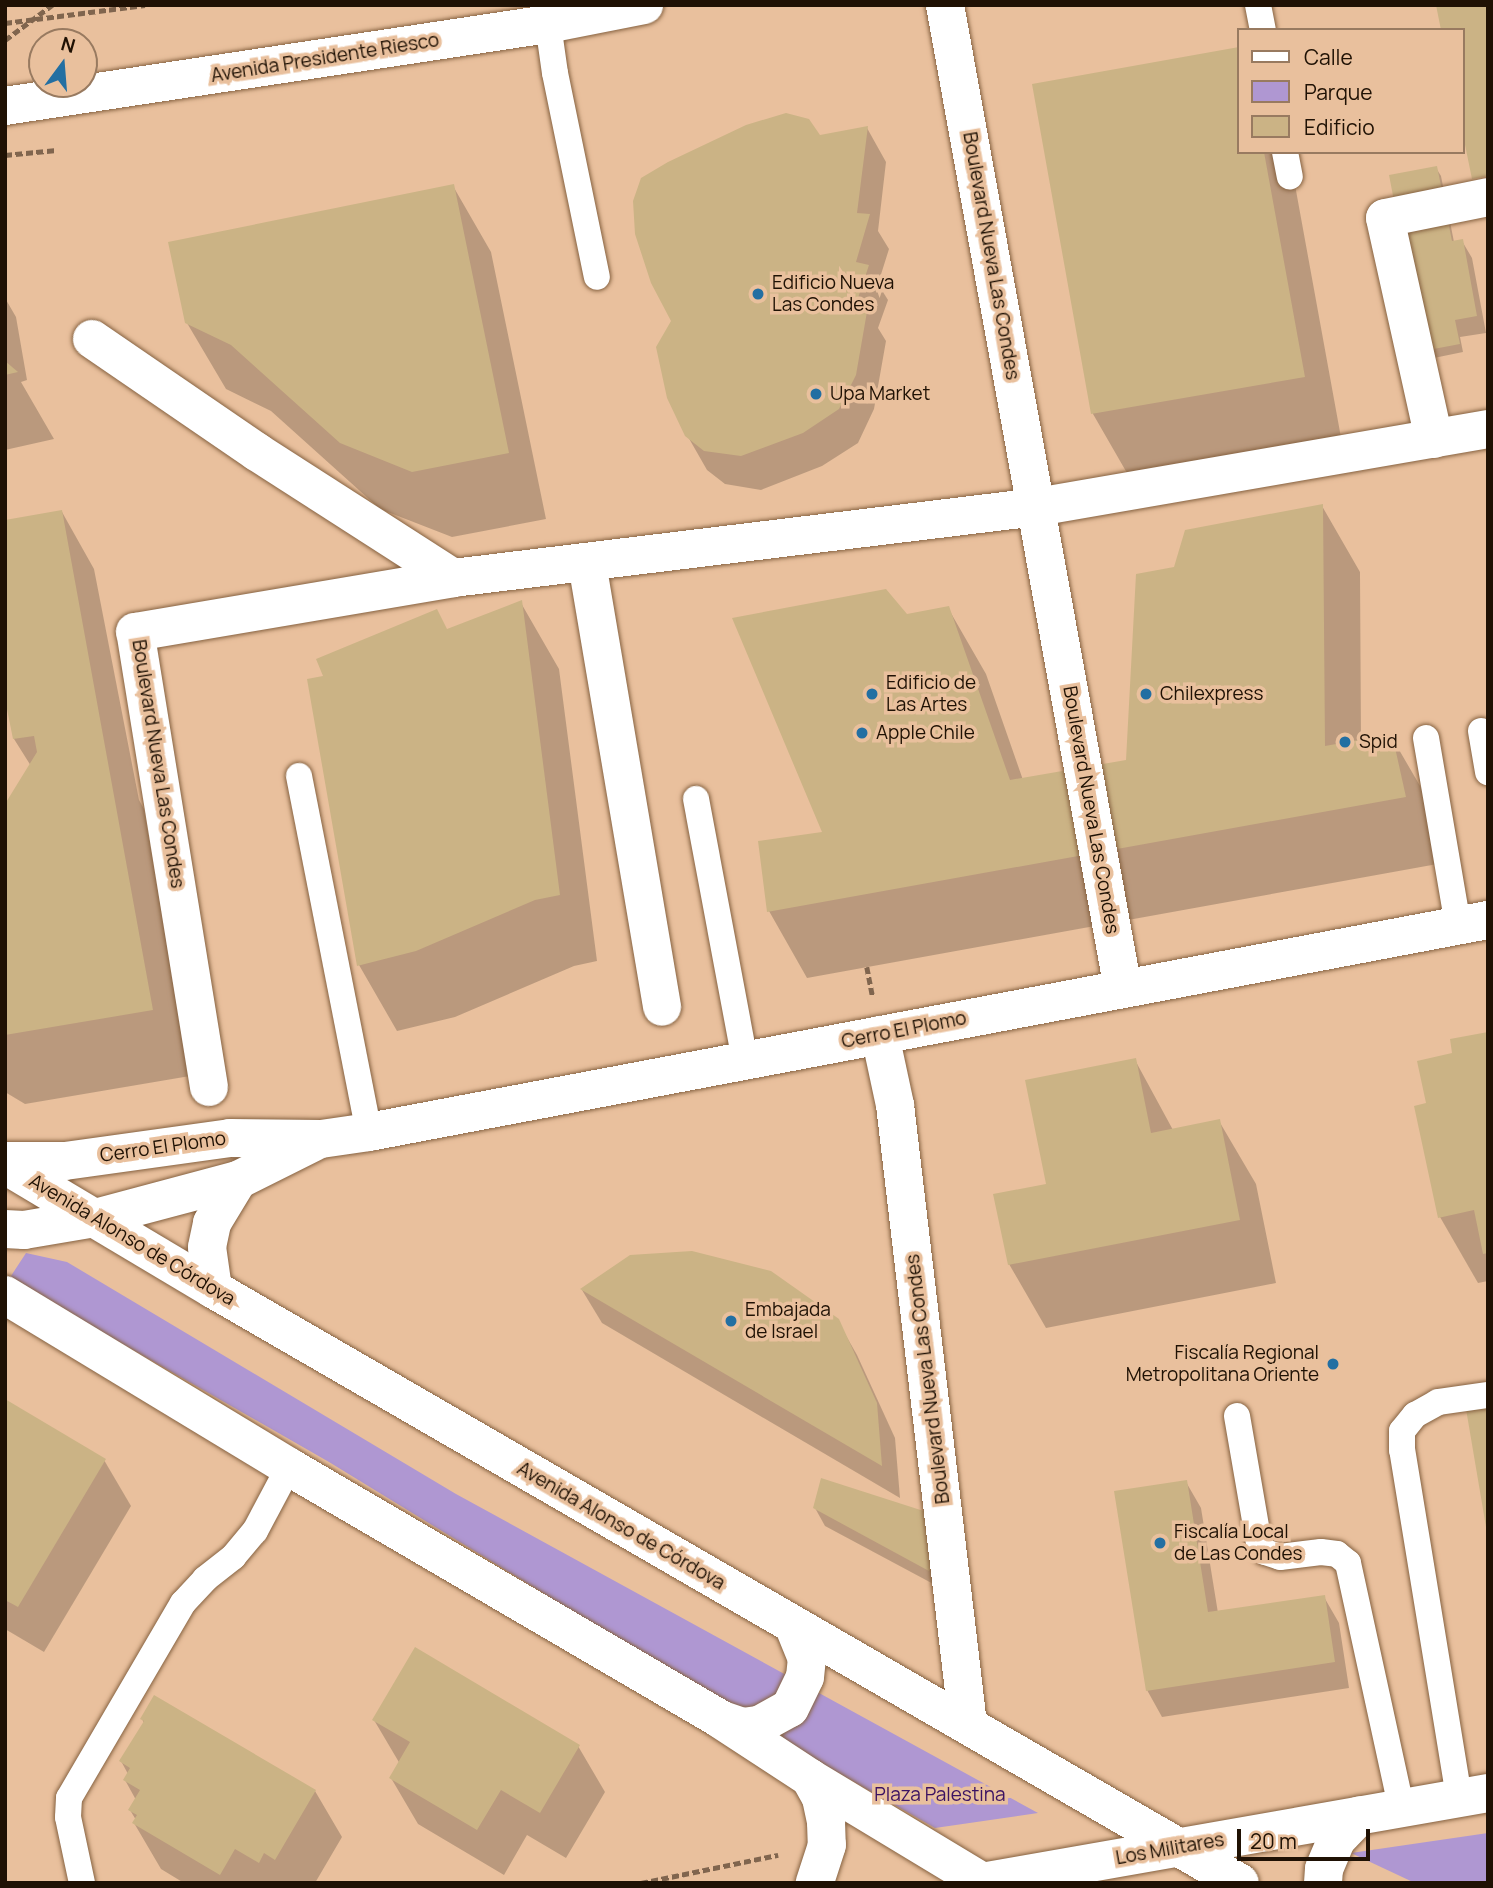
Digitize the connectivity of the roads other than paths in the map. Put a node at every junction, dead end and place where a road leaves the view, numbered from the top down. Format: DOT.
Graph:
graph roads {
  1 [pos="644,5"];
  2 [pos="944,5"];
  3 [pos="1258,5"];
  4 [pos="548,24"];
  5 [pos="1263,28"];
  6 [pos="5,106"];
  7 [pos="1488,197"];
  8 [pos="597,276"];
  9 [pos="92,339"];
  10 [pos="1488,429"];
  11 [pos="1434,439"];
  12 [pos="1037,507"];
  13 [pos="587,563"];
  14 [pos="453,578"];
  15 [pos="1481,732"];
  16 [pos="1426,738"];
  17 [pos="1488,772"];
  18 [pos="299,776"];
  19 [pos="696,799"];
  20 [pos="1473,923"];
  21 [pos="1123,989"];
  22 [pos="662,1007"];
  23 [pos="880,1034"];
  24 [pos="746,1059"];
  25 [pos="209,1087"];
  26 [pos="369,1132"];
  27 [pos="321,1139"];
  28 [pos="5,1163"];
  29 [pos="238,1180"];
  30 [pos="95,1218"];
  31 [pos="5,1229"];
  32 [pos="213,1289"];
  33 [pos="5,1295"];
  34 [pos="1488,1395"];
  35 [pos="1237,1416"];
  36 [pos="289,1467"];
  37 [pos="794,1626"];
  38 [pos="720,1719"];
  39 [pos="968,1725"];
  40 [pos="810,1778"];
  41 [pos="1474,1795"];
  42 [pos="1401,1807"];
  43 [pos="1360,1815"];
  44 [pos="1178,1847"];
  45 [pos="981,1882"];
  46 [pos="82,1883"];
  47 [pos="815,1883"];
  48 [pos="1240,1883"];
  49 [pos="1323,1883"];
  1 -- 4 [label="street, Avenida Presidente Riesco"];
  2 -- 12 [label="street, Boulevard Nueva Las Condes"];
  3 -- 5 [label="lane"];
  4 -- 6 [label="street, Avenida Presidente Riesco"];
  4 -- 8 [label="lane"];
  7 -- 11 [label="street"];
  9 -- 14 [label="street"];
  10 -- 11 [label="street, Boulevard Nueva Las Condes"];
  11 -- 12 [label="street, Boulevard Nueva Las Condes"];
  12 -- 13 [label="street, Boulevard Nueva Las Condes"];
  12 -- 21 [label="street, Boulevard Nueva Las Condes"];
  13 -- 14 [label="street, Boulevard Nueva Las Condes"];
  13 -- 22 [label="street"];
  14 -- 25 [label="street, Boulevard Nueva Las Condes"];
  15 -- 17 [label="lane"];
  16 -- 20 [label="lane"];
  18 -- 26 [label="lane"];
  19 -- 24 [label="lane"];
  20 -- 21 [label="street, Cerro El Plomo"];
  21 -- 23 [label="street, Cerro El Plomo"];
  23 -- 24 [label="street, Cerro El Plomo"];
  23 -- 39 [label="street, Boulevard Nueva Las Condes"];
  24 -- 26 [label="street, Cerro El Plomo"];
  26 -- 27 [label="street, Cerro El Plomo"];
  27 -- 28 [label="street, Cerro El Plomo"];
  27 -- 29 [label="street, Cerro El Plomo"];
  28 -- 30 [label="street, Avenida Alonso de Córdova"];
  29 -- 30 [label="street, Cerro El Plomo"];
  29 -- 32 [label="street"];
  30 -- 31 [label="street, Cerro El Plomo"];
  30 -- 32 [label="street, Avenida Alonso de Córdova"];
  32 -- 37 [label="street, Avenida Alonso de Córdova"];
  33 -- 36 [label="street"];
  34 -- 41 [label="lane"];
  35 -- 42 [label="lane"];
  36 -- 38 [label="street"];
  36 -- 46 [label="lane"];
  37 -- 38 [label="street"];
  37 -- 39 [label="street, Avenida Alonso de Córdova"];
  38 -- 40 [label="street"];
  39 -- 44 [label="street, Avenida Alonso de Córdova"];
  40 -- 45 [label="street"];
  40 -- 47 [label="street"];
  41 -- 42 [label="street, Los Militares"];
  42 -- 43 [label="street, Los Militares"];
  43 -- 44 [label="street, Los Militares"];
  43 -- 49 [label="street"];
  44 -- 45 [label="street, Los Militares"];
  44 -- 48 [label="street, Avenida Alonso de Córdova"];
}
